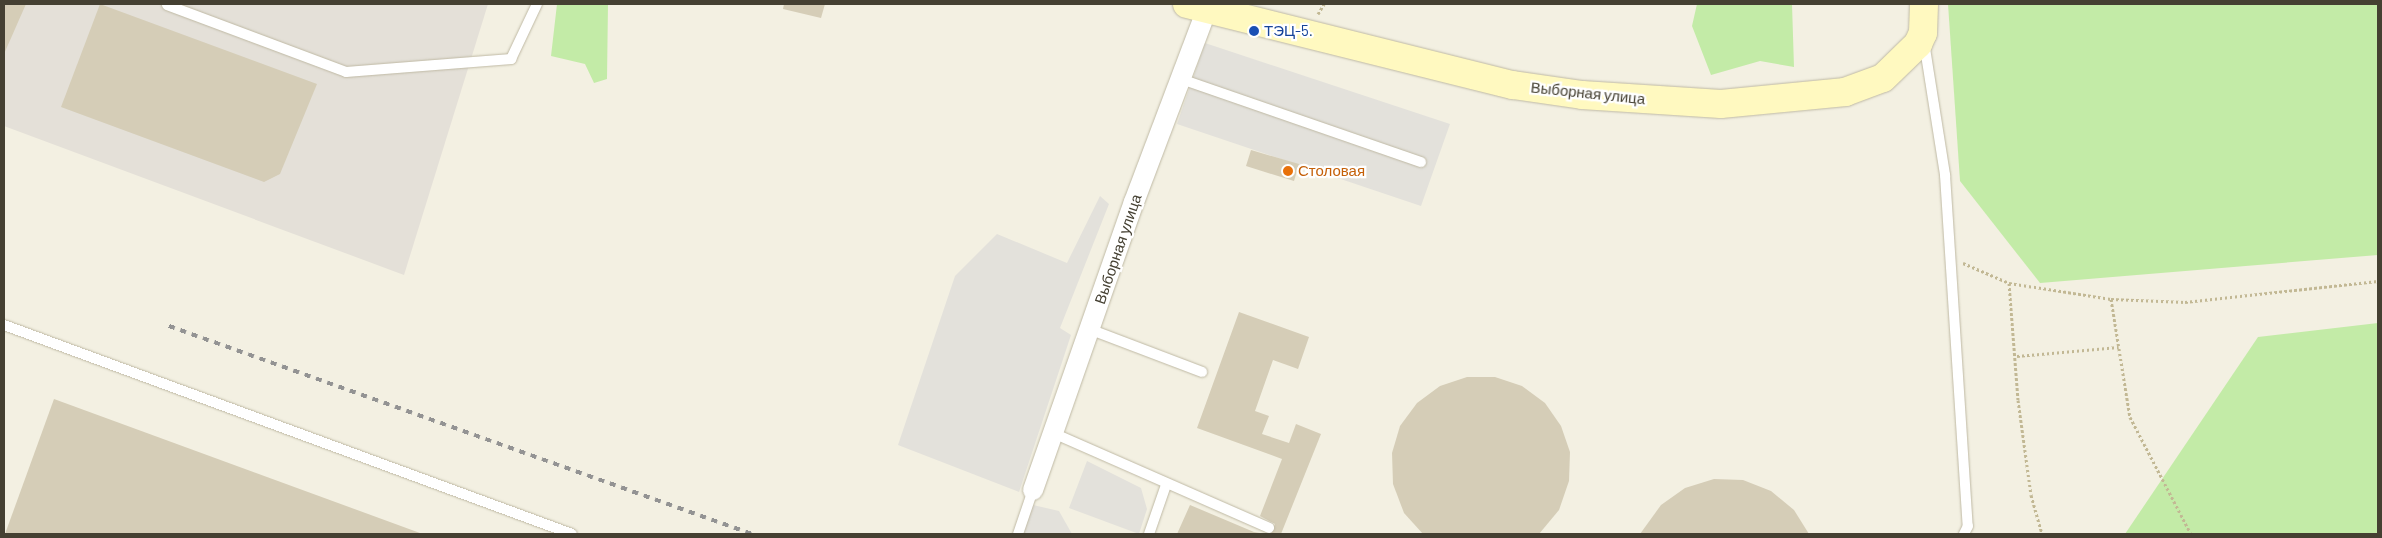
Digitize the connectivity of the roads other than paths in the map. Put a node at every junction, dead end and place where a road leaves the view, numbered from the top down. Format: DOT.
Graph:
graph roads {
  1 [pos="167,4"];
  2 [pos="537,4"];
  3 [pos="1924,4"];
  4 [pos="1201,5"];
  5 [pos="1923,33"];
  6 [pos="1181,79"];
  7 [pos="1421,162"];
  8 [pos="4,325"];
  9 [pos="1090,329"];
  10 [pos="1202,372"];
  11 [pos="1053,433"];
  12 [pos="1166,485"];
  13 [pos="1033,490"];
  14 [pos="1269,528"];
  15 [pos="572,534"];
  16 [pos="1018,534"];
  17 [pos="1149,534"];
  18 [pos="1964,534"];
  1 -- 2 [label="lane"];
  3 -- 5 [label="main road"];
  4 -- 5 [label="main road, Выборная улица"];
  4 -- 6 [label="street, Выборная улица"];
  5 -- 18 [label="lane"];
  6 -- 7 [label="lane"];
  6 -- 9 [label="street, Выборная улица"];
  8 -- 15 [label="lane"];
  9 -- 10 [label="lane"];
  9 -- 11 [label="street, Выборная улица"];
  11 -- 12 [label="lane"];
  11 -- 13 [label="street, Выборная улица"];
  12 -- 14 [label="lane"];
  12 -- 17 [label="lane"];
  13 -- 16 [label="lane"];
}
